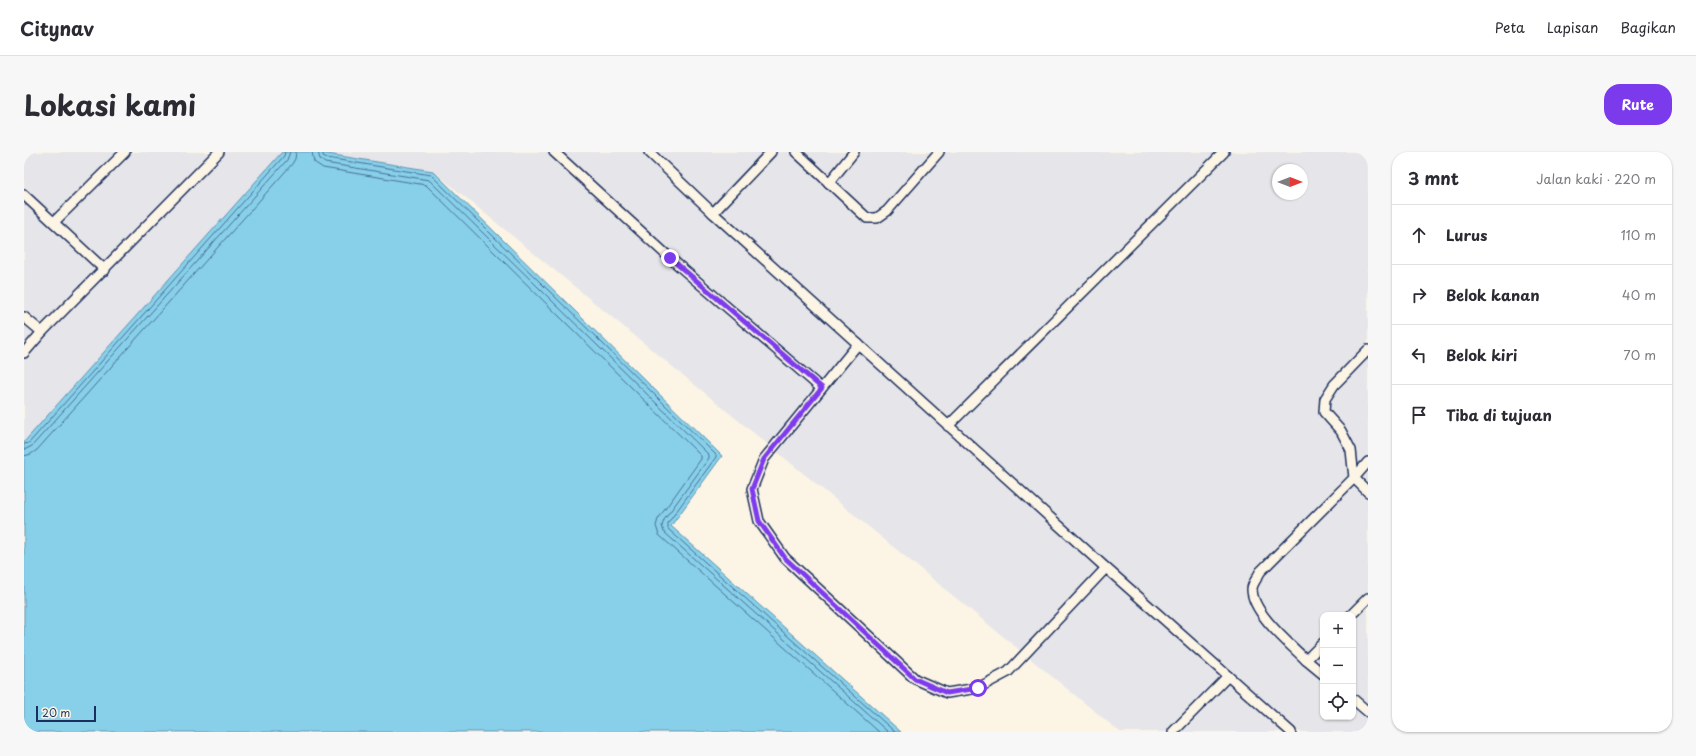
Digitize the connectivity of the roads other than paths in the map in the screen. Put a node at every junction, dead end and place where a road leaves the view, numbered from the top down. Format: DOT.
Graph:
graph roads {
  1 [pos="125,152"];
  2 [pos="219,152"];
  3 [pos="554,152"];
  4 [pos="649,152"];
  5 [pos="771,152"];
  6 [pos="796,152"];
  7 [pos="854,152"];
  8 [pos="939,152"];
  9 [pos="1224,152"];
  10 [pos="829,183"];
  11 [pos="24,195"];
  12 [pos="713,213"];
  13 [pos="54,222"];
  14 [pos="105,270"];
  15 [pos="24,317"];
  16 [pos="42,332"];
  17 [pos="858,344"];
  18 [pos="1368,350"];
  19 [pos="24,353"];
  20 [pos="822,388"];
  21 [pos="948,426"];
  22 [pos="1368,462"];
  23 [pos="1354,478"];
  24 [pos="1368,492"];
  25 [pos="1106,568"];
  26 [pos="1368,598"];
  27 [pos="1354,612"];
  28 [pos="1320,646"];
  29 [pos="1306,660"];
  30 [pos="1320,672"];
  31 [pos="1228,676"];
  32 [pos="1356,702"];
  33 [pos="1368,712"];
  34 [pos="1172,732"];
  35 [pos="1291,732"];
  1 -- 13 [label="lane"];
  2 -- 14 [label="lane"];
  3 -- 20 [label="lane"];
  4 -- 12 [label="lane"];
  5 -- 12 [label="lane"];
  6 -- 10 [label="lane"];
  7 -- 10 [label="lane"];
  8 -- 10 [label="lane"];
  9 -- 21 [label="lane"];
  11 -- 13 [label="lane"];
  12 -- 17 [label="lane"];
  13 -- 14 [label="lane"];
  14 -- 16 [label="lane"];
  15 -- 16 [label="lane"];
  16 -- 19 [label="lane"];
  17 -- 20 [label="lane"];
  17 -- 21 [label="lane"];
  18 -- 23 [label="lane"];
  20 -- 25 [label="lane"];
  21 -- 25 [label="lane"];
  22 -- 23 [label="lane"];
  23 -- 24 [label="lane"];
  23 -- 29 [label="lane"];
  25 -- 31 [label="lane"];
  26 -- 27 [label="lane"];
  28 -- 29 [label="lane"];
  29 -- 30 [label="lane"];
  31 -- 34 [label="lane"];
  31 -- 35 [label="lane"];
  32 -- 33 [label="lane"];
}
